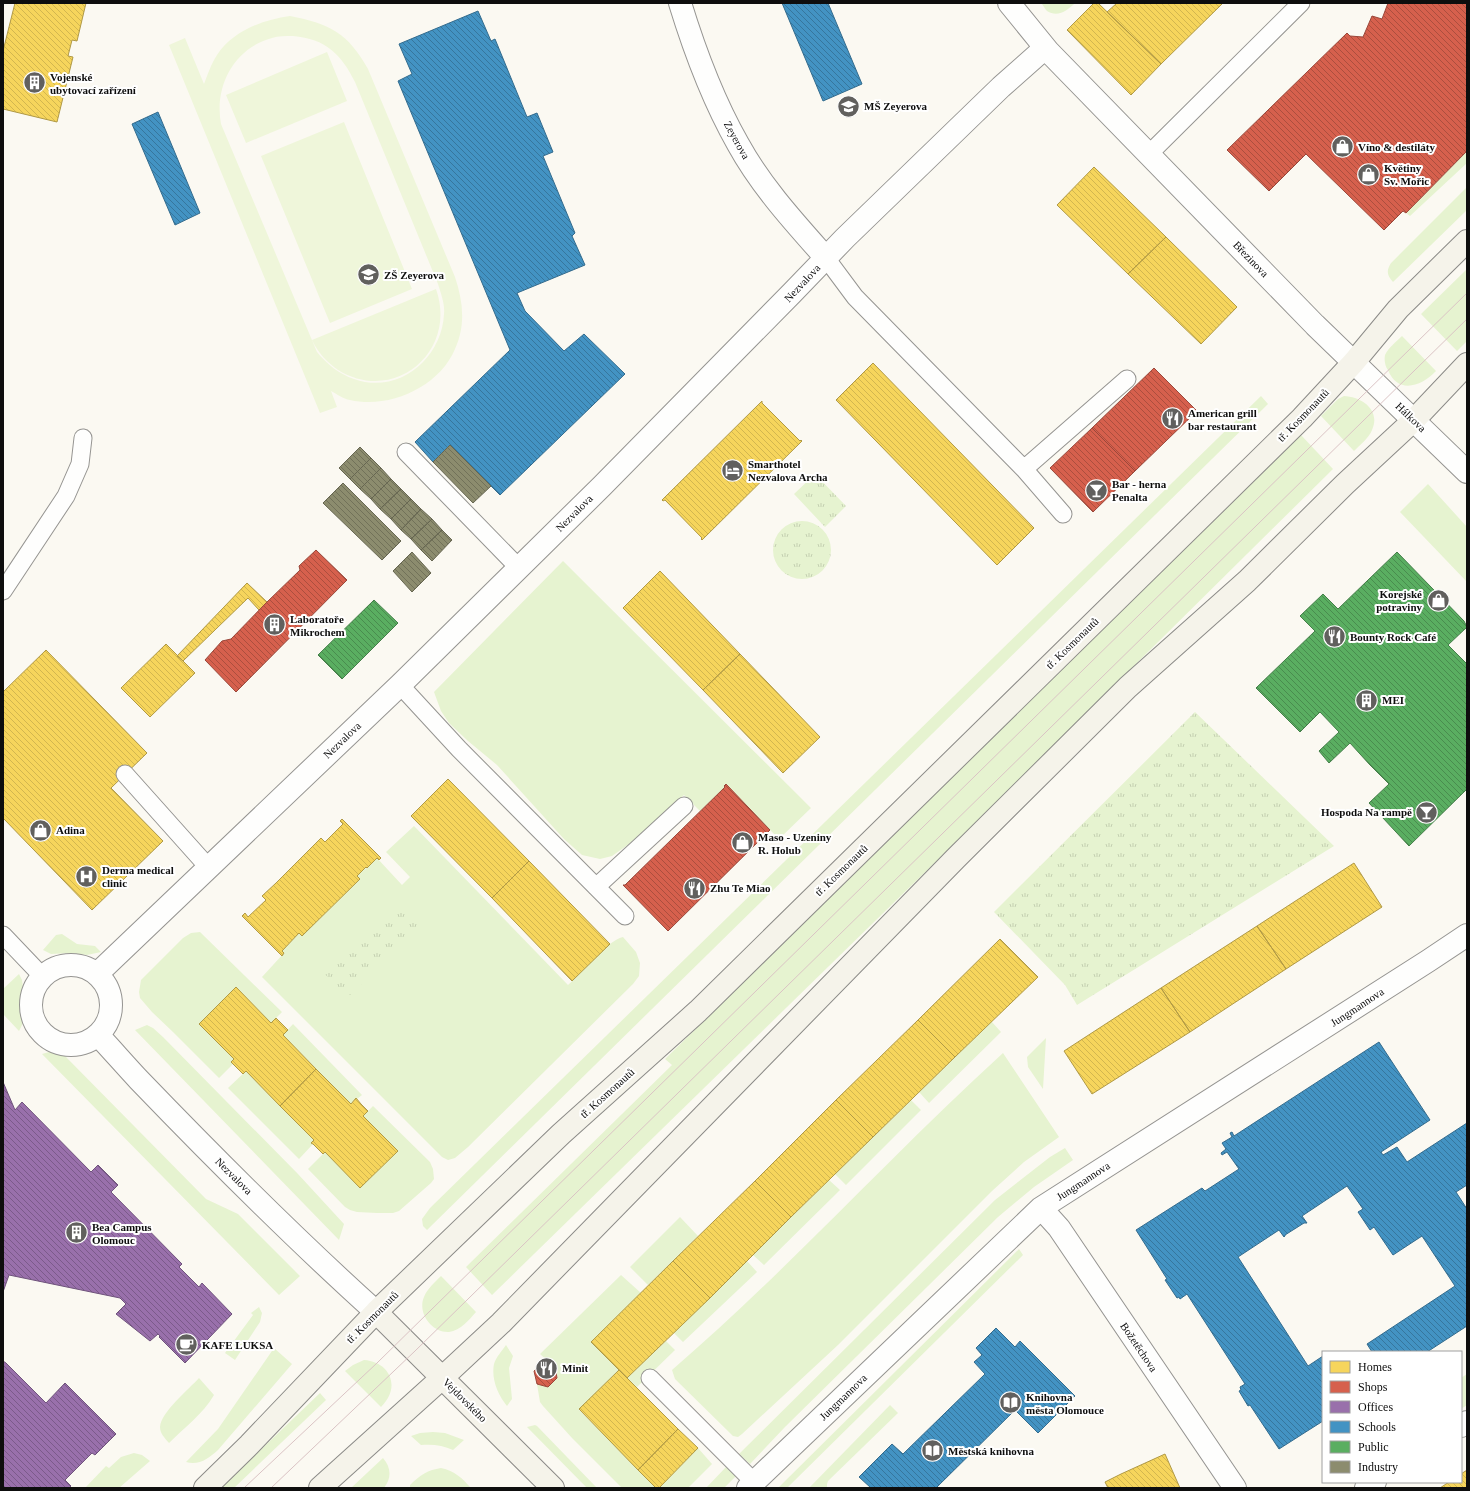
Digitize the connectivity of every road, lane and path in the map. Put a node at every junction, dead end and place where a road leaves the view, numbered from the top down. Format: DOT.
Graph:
graph roads {
  1 [pos="680,3"];
  2 [pos="1009,3"];
  3 [pos="1300,3"];
  4 [pos="1045,48"];
  5 [pos="1149,154"];
  6 [pos="1467,241"];
  7 [pos="826,258"];
  8 [pos="1354,362"];
  9 [pos="1467,364"];
  10 [pos="1127,379"];
  11 [pos="1414,420"];
  12 [pos="83,438"];
  13 [pos="406,452"];
  14 [pos="1024,469"];
  15 [pos="1467,472"];
  16 [pos="1063,514"];
  17 [pos="519,568"];
  18 [pos="3,591"];
  19 [pos="400,685"];
  20 [pos="125,774"];
  21 [pos="684,806"];
  22 [pos="209,868"];
  23 [pos="596,887"];
  24 [pos="625,916"];
  25 [pos="3,935"];
  26 [pos="1467,935"];
  27 [pos="97,974"];
  28 [pos="43,977"];
  29 [pos="98,1035"];
  30 [pos="1041,1208"];
  31 [pos="376,1312"];
  32 [pos="442,1378"];
  33 [pos="650,1378"];
  34 [pos="751,1485"];
  35 [pos="205,1488"];
  36 [pos="320,1488"];
  37 [pos="553,1488"];
  38 [pos="1235,1488"];
  1 -- 7 [label="street, Zeyerova"];
  2 -- 4 [label="street, Březinova"];
  3 -- 5 [label="lane"];
  4 -- 5 [label="street, Březinova"];
  4 -- 7 [label="street, Nezvalova"];
  5 -- 8 [label="street, Březinova"];
  6 -- 8 [label="street, tř. Kosmonautů"];
  7 -- 14 [label="lane"];
  7 -- 17 [label="street, Nezvalova"];
  8 -- 11 [label="street, Hálkova"];
  8 -- 31 [label="street, tř. Kosmonautů"];
  9 -- 11 [label="street"];
  10 -- 14 [label="lane"];
  11 -- 15 [label="street, Hálkova"];
  11 -- 32 [label="street"];
  12 -- 18 [label="lane"];
  13 -- 17 [label="lane"];
  14 -- 16 [label="lane"];
  17 -- 19 [label="street, Nezvalova"];
  19 -- 22 [label="street, Nezvalova"];
  19 -- 23 [label="lane"];
  20 -- 22 [label="lane"];
  21 -- 23 [label="lane"];
  22 -- 27 [label="street, Nezvalova"];
  23 -- 24 [label="lane"];
  25 -- 28 [label="lane"];
  26 -- 30 [label="street, Jungmannova"];
  27 -- 28 [label="street"];
  27 -- 29 [label="street"];
  28 -- 29 [label="street"];
  29 -- 31 [label="street, Nezvalova"];
  30 -- 34 [label="street, Jungmannova"];
  30 -- 38 [label="street, Božetěchova"];
  31 -- 32 [label="street, Vejdovského"];
  31 -- 35 [label="street, tř. Kosmonautů"];
  32 -- 36 [label="street"];
  32 -- 37 [label="street, Vejdovského"];
  33 -- 34 [label="lane"];
}
